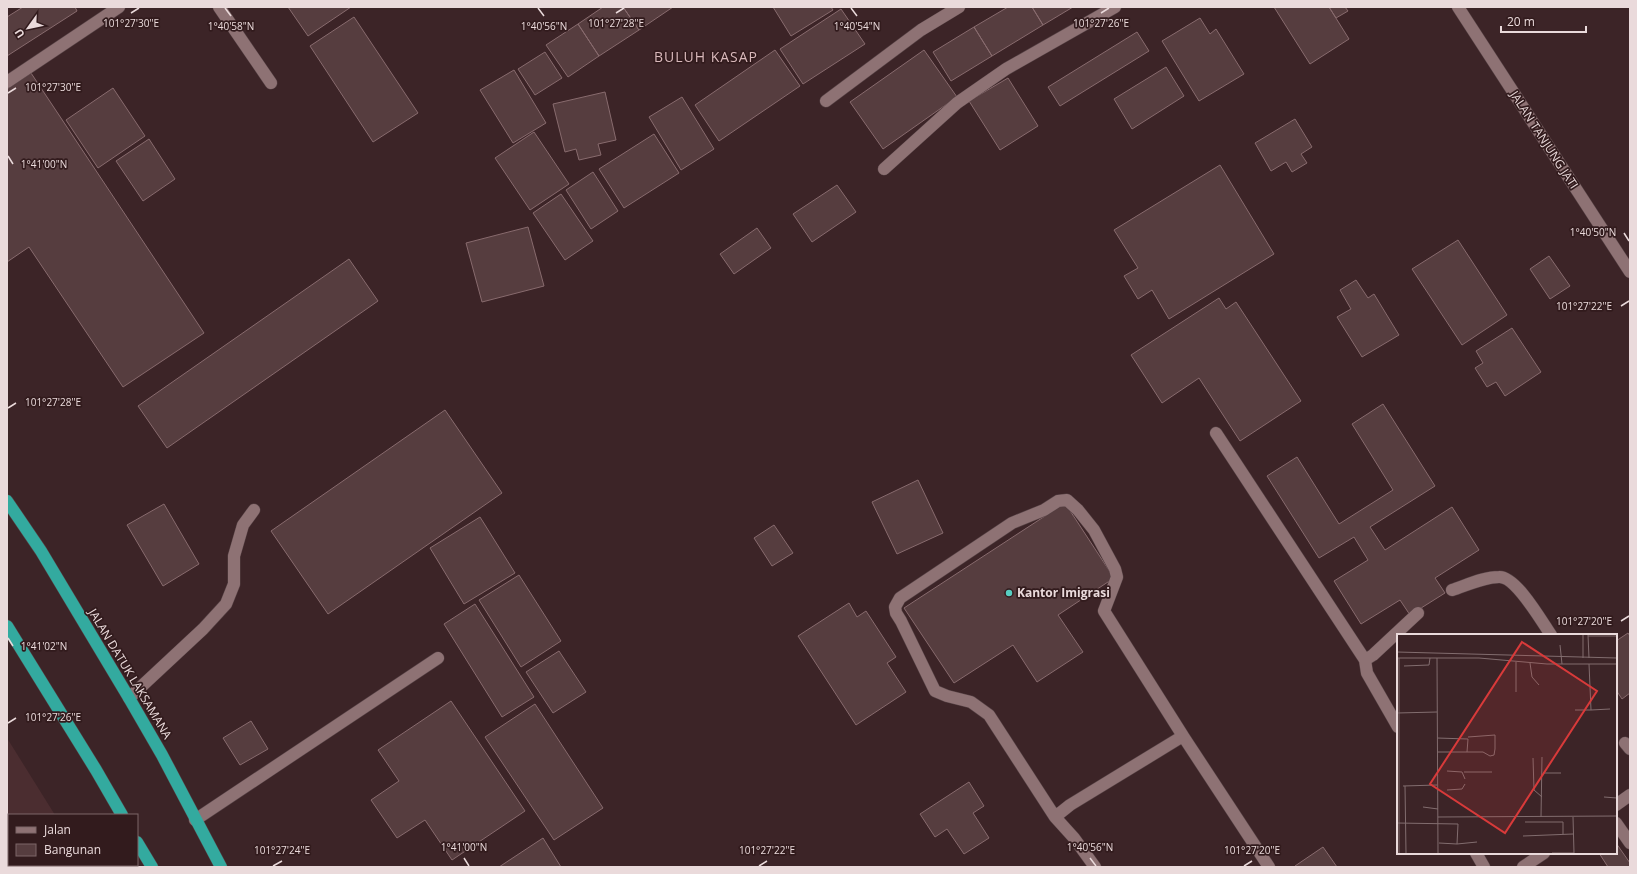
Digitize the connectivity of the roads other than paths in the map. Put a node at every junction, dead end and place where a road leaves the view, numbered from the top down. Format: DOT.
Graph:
graph roads {
  1 [pos="119,7"];
  2 [pos="219,7"];
  3 [pos="1115,7"];
  4 [pos="1458,7"];
  5 [pos="951,9"];
  6 [pos="7,82"];
  7 [pos="271,83"];
  8 [pos="826,101"];
  9 [pos="884,169"];
  10 [pos="1630,272"];
  11 [pos="1216,433"];
  12 [pos="7,501"];
  13 [pos="254,510"];
  14 [pos="1452,590"];
  15 [pos="1418,613"];
  16 [pos="7,626"];
  17 [pos="1550,634"];
  18 [pos="438,658"];
  19 [pos="1365,660"];
  20 [pos="129,698"];
  21 [pos="1397,725"];
  22 [pos="1182,736"];
  23 [pos="1630,795"];
  24 [pos="1617,804"];
  25 [pos="121,814"];
  26 [pos="1055,817"];
  27 [pos="195,820"];
  28 [pos="1617,824"];
  29 [pos="1630,843"];
  30 [pos="138,844"];
  31 [pos="1477,854"];
  32 [pos="1542,854"];
  33 [pos="152,867"];
  34 [pos="220,867"];
  35 [pos="1095,867"];
  36 [pos="1269,867"];
  37 [pos="1484,867"];
  38 [pos="1523,867"];
  1 -- 6 [label="street"];
  2 -- 7 [label="street"];
  3 -- 9 [label="street"];
  4 -- 10 [label="street, JALAN TANJUNG JATI"];
  5 -- 8 [label="street"];
  11 -- 19 [label="street"];
  12 -- 20 [label="highway, JALAN DATUK LAKSAMANA"];
  13 -- 20 [label="street"];
  14 -- 17 [label="street"];
  15 -- 19 [label="street"];
  16 -- 25 [label="highway"];
  18 -- 27 [label="street"];
  19 -- 21 [label="street"];
  20 -- 27 [label="highway, JALAN DATUK LAKSAMANA"];
  22 -- 26 [label="street"];
  22 -- 26 [label="street"];
  22 -- 36 [label="street"];
  23 -- 24 [label="street"];
  26 -- 35 [label="street"];
  27 -- 34 [label="highway, JALAN DATUK LAKSAMANA"];
  28 -- 29 [label="street"];
  30 -- 33 [label="highway"];
  31 -- 37 [label="street"];
  32 -- 38 [label="street"];
}
